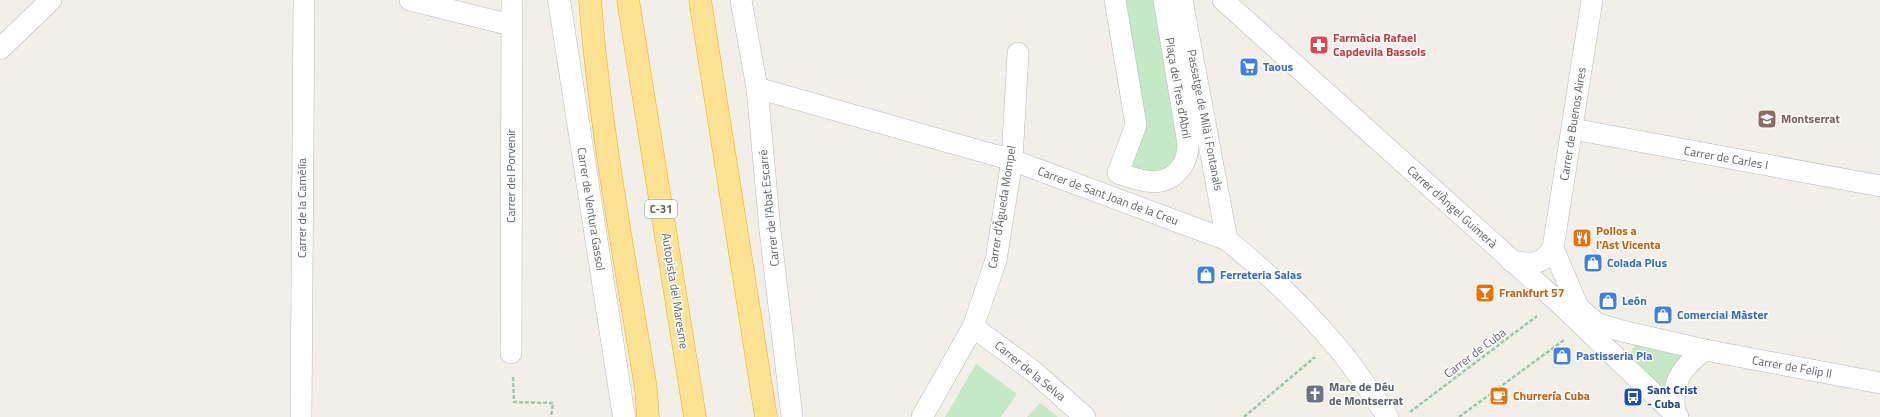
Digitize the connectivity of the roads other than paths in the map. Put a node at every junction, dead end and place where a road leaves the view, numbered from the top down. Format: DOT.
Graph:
graph roads {
  1 [pos="51,0"];
  2 [pos="304,0"];
  3 [pos="410,0"];
  4 [pos="512,0"];
  5 [pos="559,0"];
  6 [pos="590,0"];
  7 [pos="628,0"];
  8 [pos="700,0"];
  9 [pos="741,0"];
  10 [pos="1115,0"];
  11 [pos="1164,0"];
  12 [pos="1182,0"];
  13 [pos="1223,0"];
  14 [pos="1592,0"];
  15 [pos="511,25"];
  16 [pos="0,49"];
  17 [pos="1018,53"];
  18 [pos="757,88"];
  19 [pos="1572,129"];
  20 [pos="1012,160"];
  21 [pos="1880,186"];
  22 [pos="1228,240"];
  23 [pos="1552,248"];
  24 [pos="1511,261"];
  25 [pos="1580,317"];
  26 [pos="973,327"];
  27 [pos="1704,350"];
  28 [pos="511,353"];
  29 [pos="1880,383"];
  30 [pos="1677,415"];
  31 [pos="301,417"];
  32 [pos="624,417"];
  33 [pos="648,417"];
  34 [pos="695,417"];
  35 [pos="766,417"];
  36 [pos="792,417"];
  37 [pos="922,417"];
  38 [pos="1085,417"];
  39 [pos="1388,417"];
  1 -- 16 [label="street"];
  2 -- 31 [label="street, Carrer de la Camèlia"];
  3 -- 15 [label="street"];
  4 -- 15 [label="street, Carrer del Porvenir"];
  5 -- 32 [label="street, Carrer de Ventura Gassol"];
  6 -- 33 [label="highway"];
  7 -- 34 [label="highway, Autopista del Maresme / C-31"];
  8 -- 35 [label="highway"];
  9 -- 18 [label="street, Carrer de l'Abat Escarré"];
  10 -- 11 [label="street, Plaça del Tres d'Abril"];
  12 -- 22 [label="street, Passatge de Milà i Fontanals"];
  13 -- 24 [label="street, Carrer d'Àngel Guimerà"];
  14 -- 19 [label="street, Carrer de Buenos Aires"];
  15 -- 28 [label="street, Carrer del Porvenir"];
  17 -- 20 [label="street, Carrer d'Àgueda Mompel"];
  18 -- 20 [label="street, Carrer de Sant Joan de la Creu"];
  18 -- 36 [label="street, Carrer de l'Abat Escarré"];
  19 -- 21 [label="street, Carrer de Carles I"];
  19 -- 23 [label="street, Carrer de Buenos Aires"];
  20 -- 22 [label="street, Carrer de Sant Joan de la Creu"];
  20 -- 26 [label="street, Carrer d'Àgueda Mompel"];
  22 -- 39 [label="street, Carrer de Sant Joan de la Creu"];
  23 -- 24 [label="street"];
  23 -- 25 [label="street"];
  24 -- 25 [label="street, Carrer d'Àngel Guimerà"];
  25 -- 27 [label="street, Carrer de Felip II"];
  25 -- 30 [label="street, Carrer d'Àngel Guimerà"];
  26 -- 37 [label="street, Carrer d'Àgueda Mompel"];
  26 -- 38 [label="street, Carrer de la Selva"];
  27 -- 29 [label="street, Carrer de Felip II"];
  27 -- 30 [label="street"];
}
